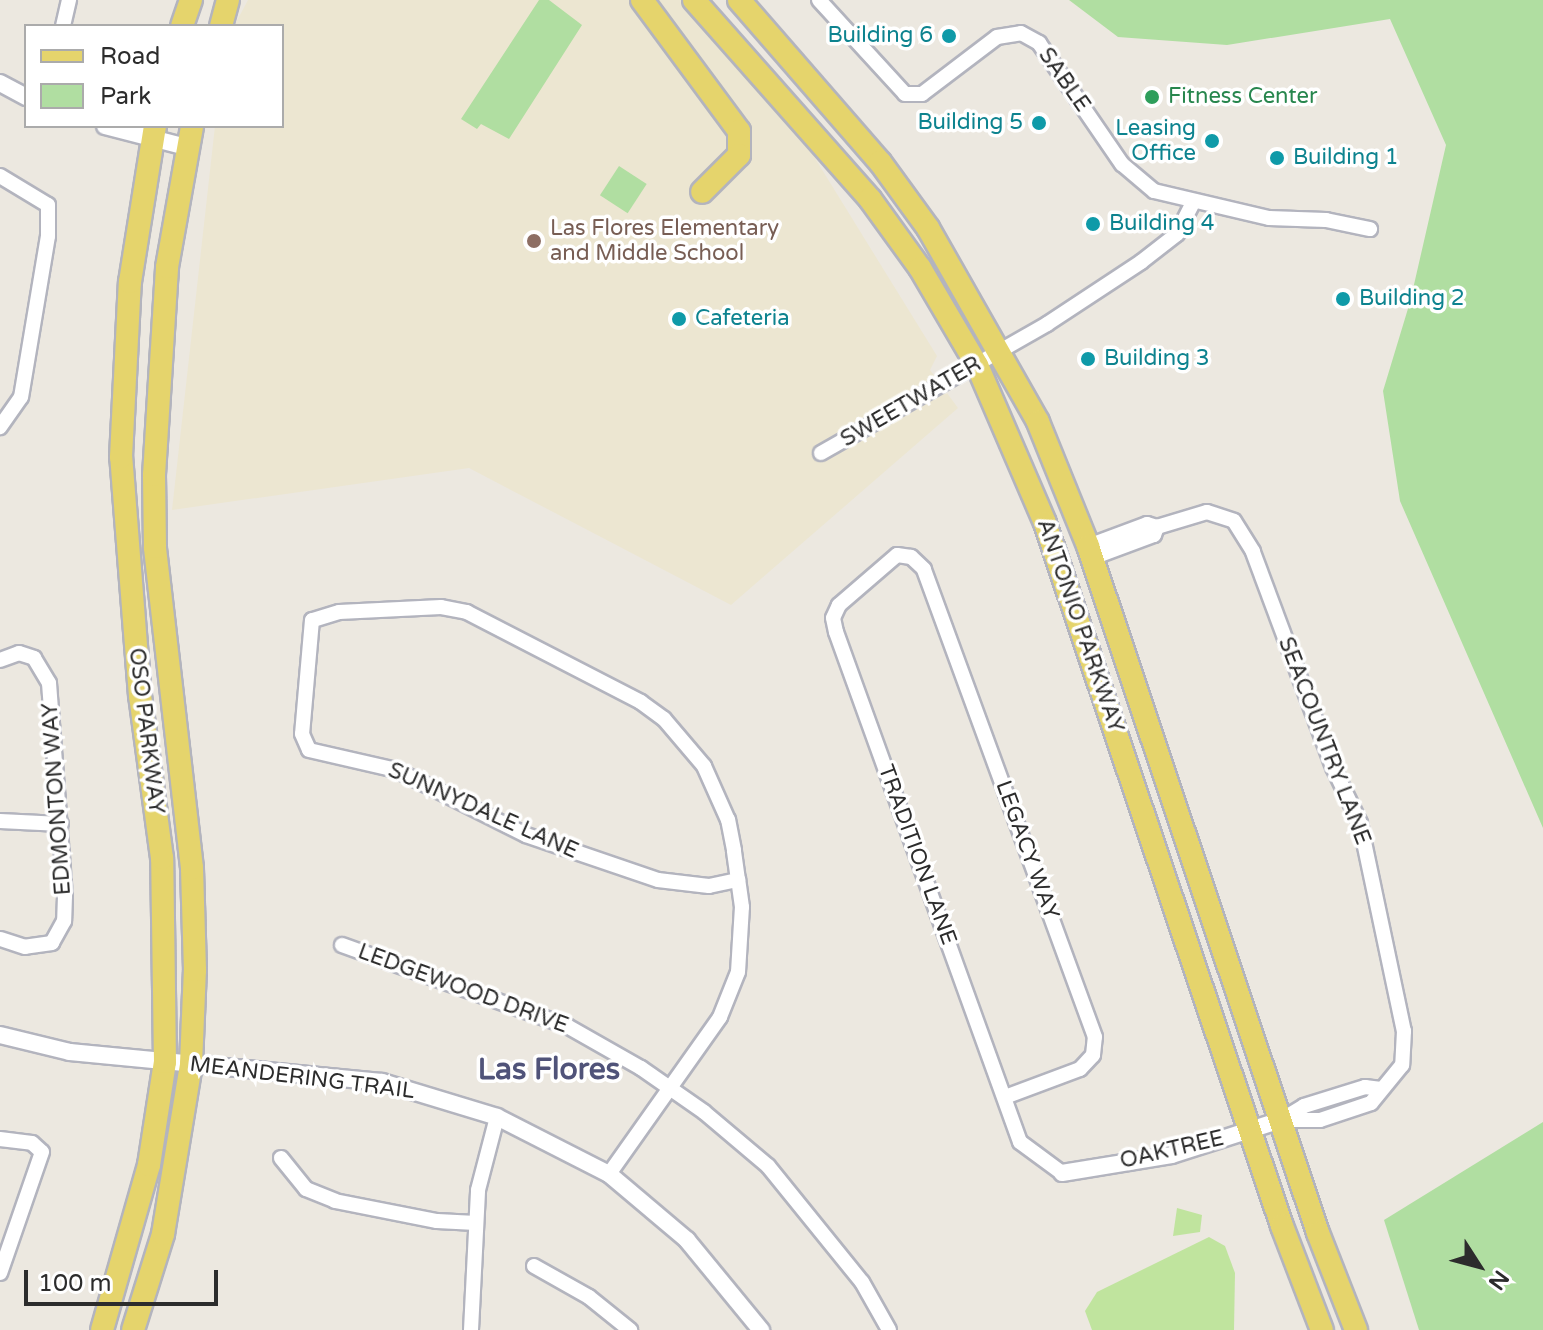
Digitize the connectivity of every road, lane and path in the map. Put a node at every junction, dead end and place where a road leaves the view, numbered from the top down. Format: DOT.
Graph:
graph roads {
  1 [pos="69,0"];
  2 [pos="191,0"];
  3 [pos="228,0"];
  4 [pos="642,0"];
  5 [pos="694,0"];
  6 [pos="739,0"];
  7 [pos="819,0"];
  8 [pos="63,24"];
  9 [pos="183,24"];
  10 [pos="222,24"];
  11 [pos="0,83"];
  12 [pos="24,96"];
  13 [pos="121,128"];
  14 [pos="153,132"];
  15 [pos="189,136"];
  16 [pos="0,176"];
  17 [pos="702,192"];
  18 [pos="1194,201"];
  19 [pos="1370,229"];
  20 [pos="1001,351"];
  21 [pos="977,365"];
  22 [pos="0,427"];
  23 [pos="821,453"];
  24 [pos="1090,552"];
  25 [pos="911,557"];
  26 [pos="0,660"];
  27 [pos="0,821"];
  28 [pos="61,824"];
  29 [pos="738,880"];
  30 [pos="0,939"];
  31 [pos="342,945"];
  32 [pos="0,1035"];
  33 [pos="165,1062"];
  34 [pos="191,1064"];
  35 [pos="672,1089"];
  36 [pos="1005,1097"];
  37 [pos="497,1117"];
  38 [pos="1281,1120"];
  39 [pos="1250,1132"];
  40 [pos="0,1139"];
  41 [pos="281,1158"];
  42 [pos="1062,1173"];
  43 [pos="609,1174"];
  44 [pos="476,1223"];
  45 [pos="534,1266"];
  46 [pos="0,1273"];
  47 [pos="102,1330"];
  48 [pos="133,1330"];
  49 [pos="471,1330"];
  50 [pos="630,1330"];
  51 [pos="761,1330"];
  52 [pos="889,1330"];
  53 [pos="1322,1330"];
  54 [pos="1356,1330"];
  1 -- 8 [label="street"];
  2 -- 9 [label="main road"];
  3 -- 10 [label="main road"];
  4 -- 17 [label="main road"];
  5 -- 21 [label="main road, ANTONIO PARKWAY"];
  6 -- 20 [label="main road, ANTONIO PARKWAY"];
  7 -- 18 [label="street, SABLE"];
  11 -- 12 [label="street"];
  13 -- 14 [label="street"];
  14 -- 15 [label="street"];
  14 -- 33 [label="main road, OSO PARKWAY"];
  15 -- 34 [label="main road, OSO PARKWAY"];
  16 -- 22 [label="street"];
  18 -- 19 [label="street, SABLE"];
  18 -- 20 [label="street"];
  20 -- 21 [label="street, SWEETWATER"];
  20 -- 24 [label="main road, ANTONIO PARKWAY"];
  21 -- 23 [label="street, SWEETWATER"];
  21 -- 39 [label="main road, ANTONIO PARKWAY"];
  24 -- 38 [label="main road, ANTONIO PARKWAY"];
  24 -- 38 [label="street, SEACOUNTRY LANE"];
  25 -- 36 [label="street, TRADITION LANE"];
  25 -- 36 [label="street, LEGACY WAY"];
  26 -- 28 [label="street, EDMONTON WAY"];
  27 -- 28 [label="street"];
  28 -- 30 [label="street, EDMONTON WAY"];
  29 -- 29 [label="street, SUNNYDALE LANE"];
  29 -- 35 [label="street"];
  31 -- 35 [label="street, LEDGEWOOD DRIVE"];
  32 -- 33 [label="street, MEANDERING TRAIL"];
  33 -- 34 [label="street, MEANDERING TRAIL"];
  33 -- 47 [label="main road, OSO PARKWAY"];
  34 -- 37 [label="street, MEANDERING TRAIL"];
  34 -- 48 [label="main road, OSO PARKWAY"];
  35 -- 43 [label="street"];
  35 -- 52 [label="street, LEDGEWOOD DRIVE"];
  36 -- 42 [label="street, TRADITION LANE"];
  37 -- 43 [label="street, MEANDERING TRAIL"];
  37 -- 44 [label="street"];
  38 -- 39 [label="street, OAKTREE"];
  38 -- 54 [label="main road, ANTONIO PARKWAY"];
  39 -- 42 [label="street, OAKTREE"];
  39 -- 53 [label="main road, ANTONIO PARKWAY"];
  40 -- 46 [label="street"];
  41 -- 44 [label="street"];
  43 -- 51 [label="street, MEANDERING TRAIL"];
  44 -- 49 [label="street"];
  45 -- 50 [label="street"];
}
